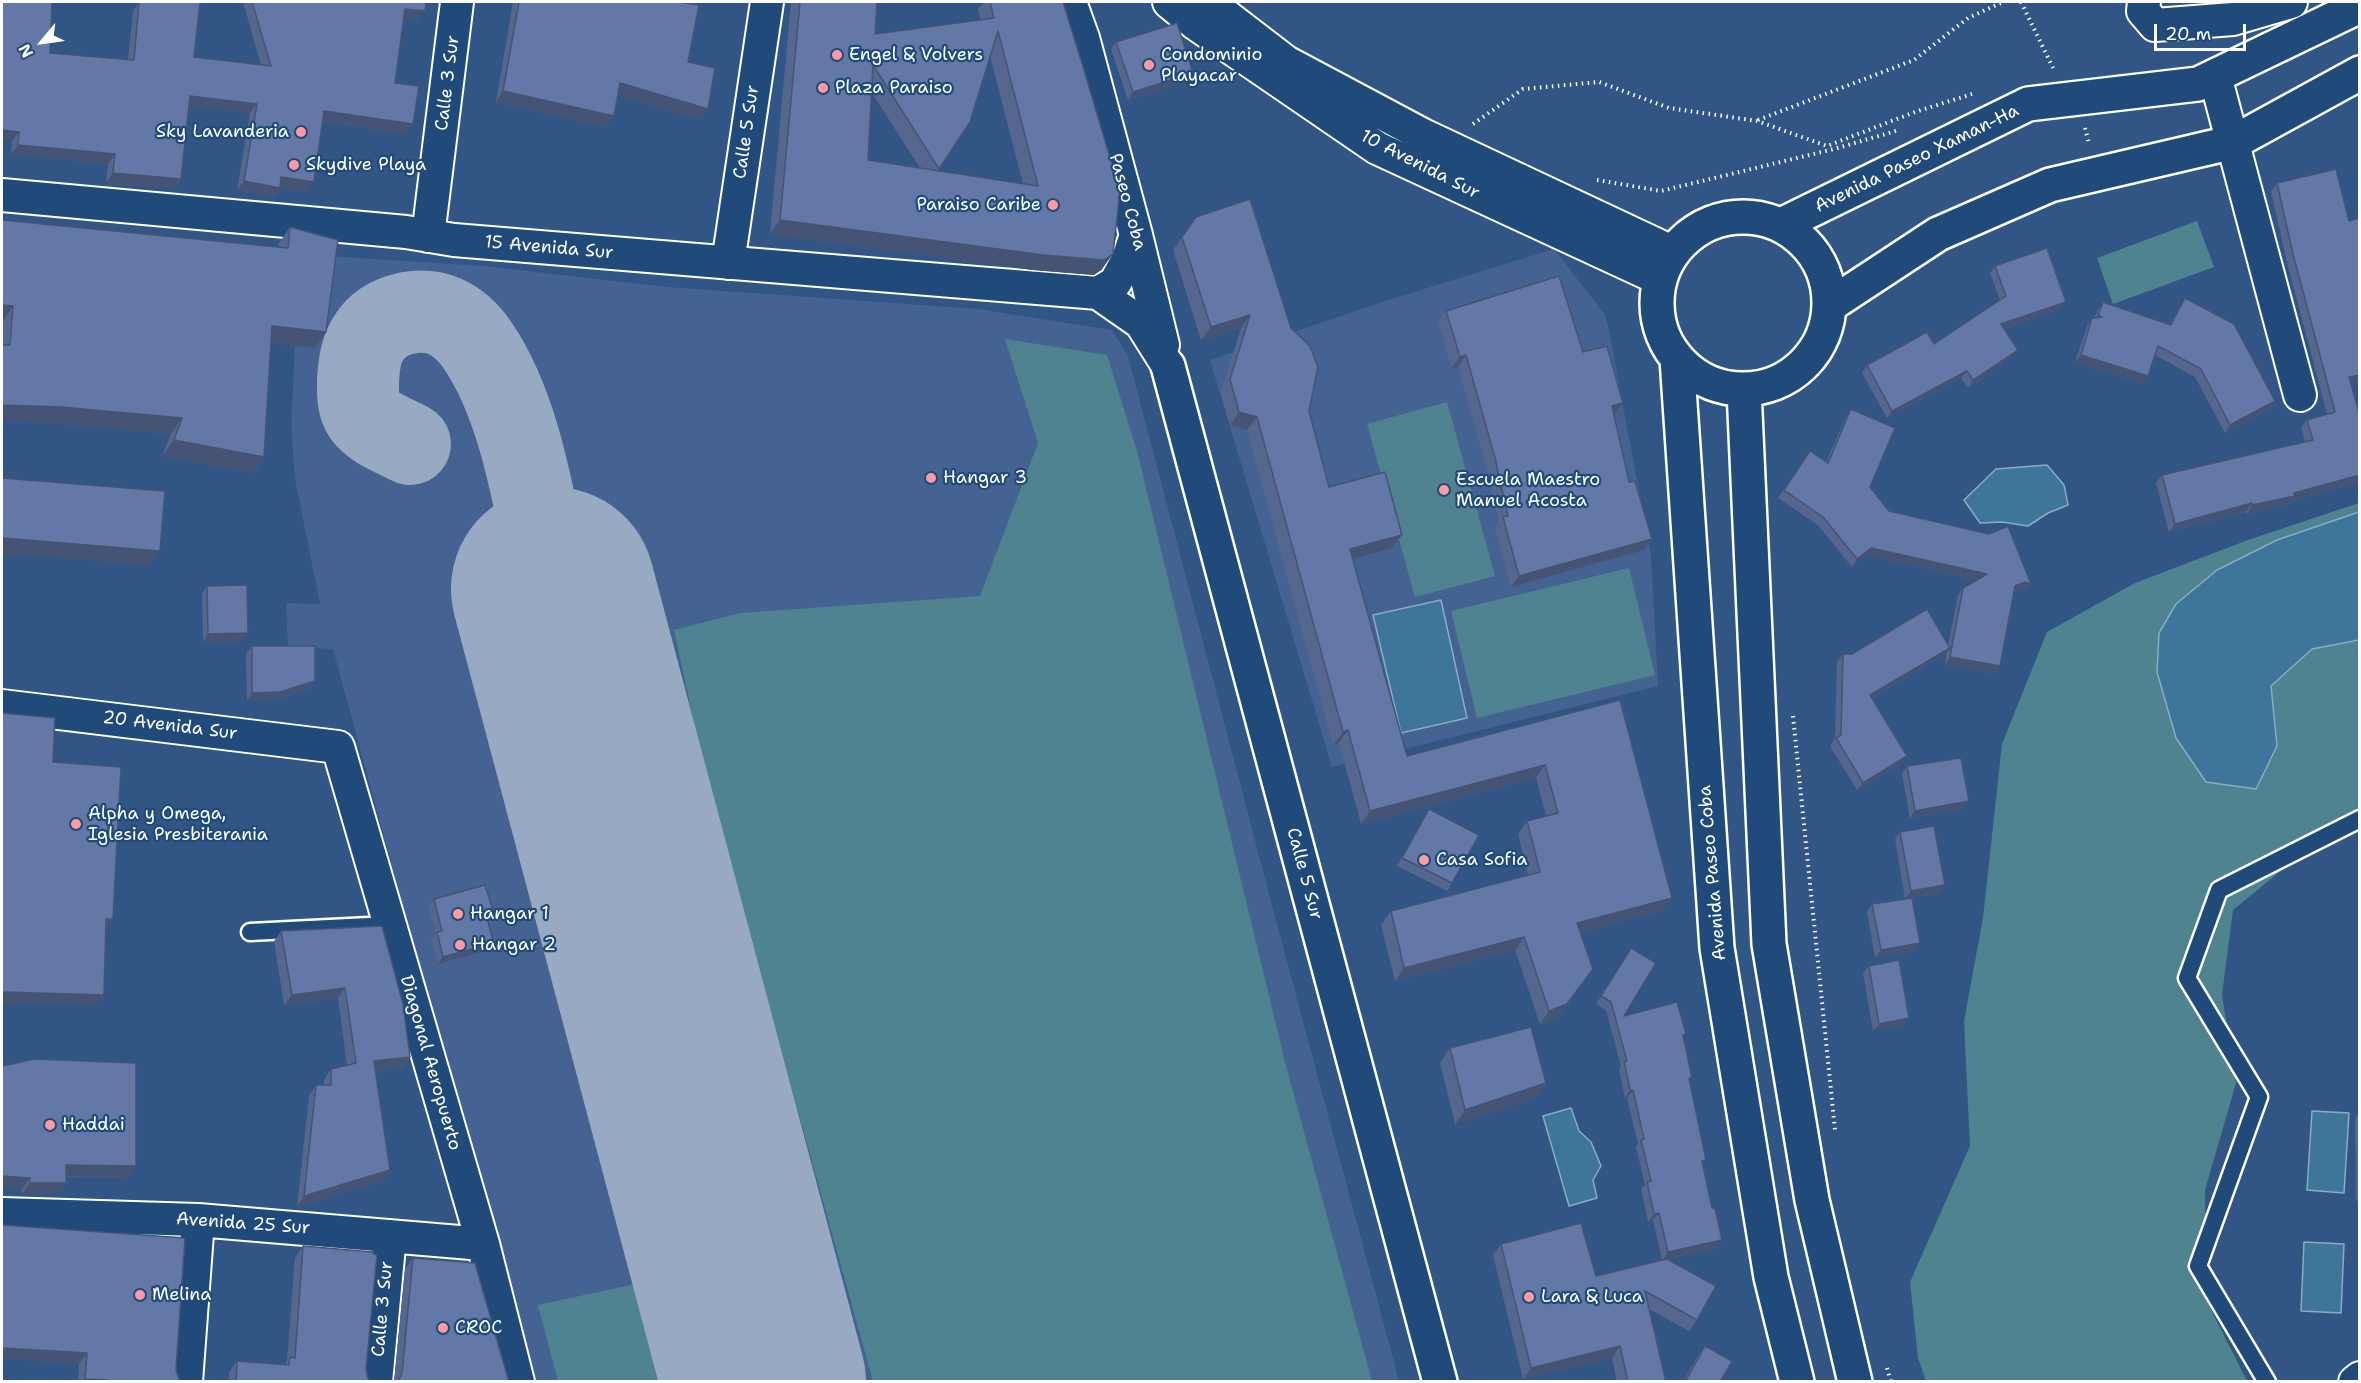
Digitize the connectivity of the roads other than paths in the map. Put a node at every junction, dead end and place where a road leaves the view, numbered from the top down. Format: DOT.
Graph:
graph roads {
  1 [pos="458,2"];
  2 [pos="767,2"];
  3 [pos="1070,2"];
  4 [pos="1082,2"];
  5 [pos="1169,2"];
  6 [pos="1208,2"];
  7 [pos="2144,2"];
  8 [pos="2291,2"];
  9 [pos="2360,6"];
  10 [pos="1083,38"];
  11 [pos="2360,73"];
  12 [pos="2215,76"];
  13 [pos="2234,142"];
  14 [pos="2,195"];
  15 [pos="1781,225"];
  16 [pos="1136,235"];
  17 [pos="428,236"];
  18 [pos="728,263"];
  19 [pos="1666,265"];
  20 [pos="1098,293"];
  21 [pos="1834,317"];
  22 [pos="1677,359"];
  23 [pos="1168,366"];
  24 [pos="2300,394"];
  25 [pos="1757,397"];
  26 [pos="2,706"];
  27 [pos="339,747"];
  28 [pos="2360,819"];
  29 [pos="389,925"];
  30 [pos="250,933"];
  31 [pos="2,1214"];
  32 [pos="198,1220"];
  33 [pos="390,1236"];
  34 [pos="483,1244"];
  35 [pos="2360,1378"];
  36 [pos="186,1382"];
  37 [pos="376,1382"];
  38 [pos="518,1382"];
  39 [pos="1440,1382"];
  40 [pos="1797,1382"];
  41 [pos="1855,1382"];
  42 [pos="2266,1382"];
  43 [pos="2355,1382"];
  1 -- 17 [label="street, Calle 3 Sur"];
  2 -- 18 [label="street, Calle 5 Sur"];
  3 -- 10 [label="street, Paseo Coba"];
  4 -- 10 [label="street, Paseo Coba"];
  5 -- 19 [label="street, 10 Avenida Sur"];
  6 -- 19 [label="street, 10 Avenida Sur"];
  7 -- 8 [label="street"];
  9 -- 12 [label="main road, Avenida Paseo Xaman-Ha"];
  10 -- 16 [label="street, Paseo Coba"];
  11 -- 13 [label="main road"];
  12 -- 13 [label="street"];
  12 -- 15 [label="main road, Avenida Paseo Xaman-Ha"];
  13 -- 21 [label="main road"];
  13 -- 24 [label="street"];
  14 -- 17 [label="street, 15 Avenida Sur"];
  15 -- 19 [label="main road"];
  15 -- 21 [label="main road"];
  16 -- 20 [label="street"];
  16 -- 23 [label="street, Paseo Coba"];
  17 -- 18 [label="street, 15 Avenida Sur"];
  18 -- 20 [label="street, 15 Avenida Sur"];
  19 -- 22 [label="main road"];
  20 -- 23 [label="street"];
  21 -- 25 [label="main road"];
  22 -- 25 [label="main road"];
  22 -- 40 [label="main road, Avenida Paseo Coba"];
  23 -- 39 [label="main road, Calle 5 Sur"];
  25 -- 41 [label="main road"];
  26 -- 27 [label="street, 20 Avenida Sur"];
  27 -- 29 [label="street, Diagonal Aeropuerto"];
  28 -- 42 [label="lane"];
  29 -- 30 [label="lane"];
  29 -- 34 [label="street, Diagonal Aeropuerto"];
  31 -- 32 [label="street, Avenida 25 Sur"];
  32 -- 33 [label="street, Avenida 25 Sur"];
  32 -- 36 [label="street"];
  33 -- 34 [label="street, Avenida 25 Sur"];
  33 -- 37 [label="street, Calle 3 Sur"];
  34 -- 38 [label="street, Diagonal Aeropuerto"];
  35 -- 43 [label="street"];
}
